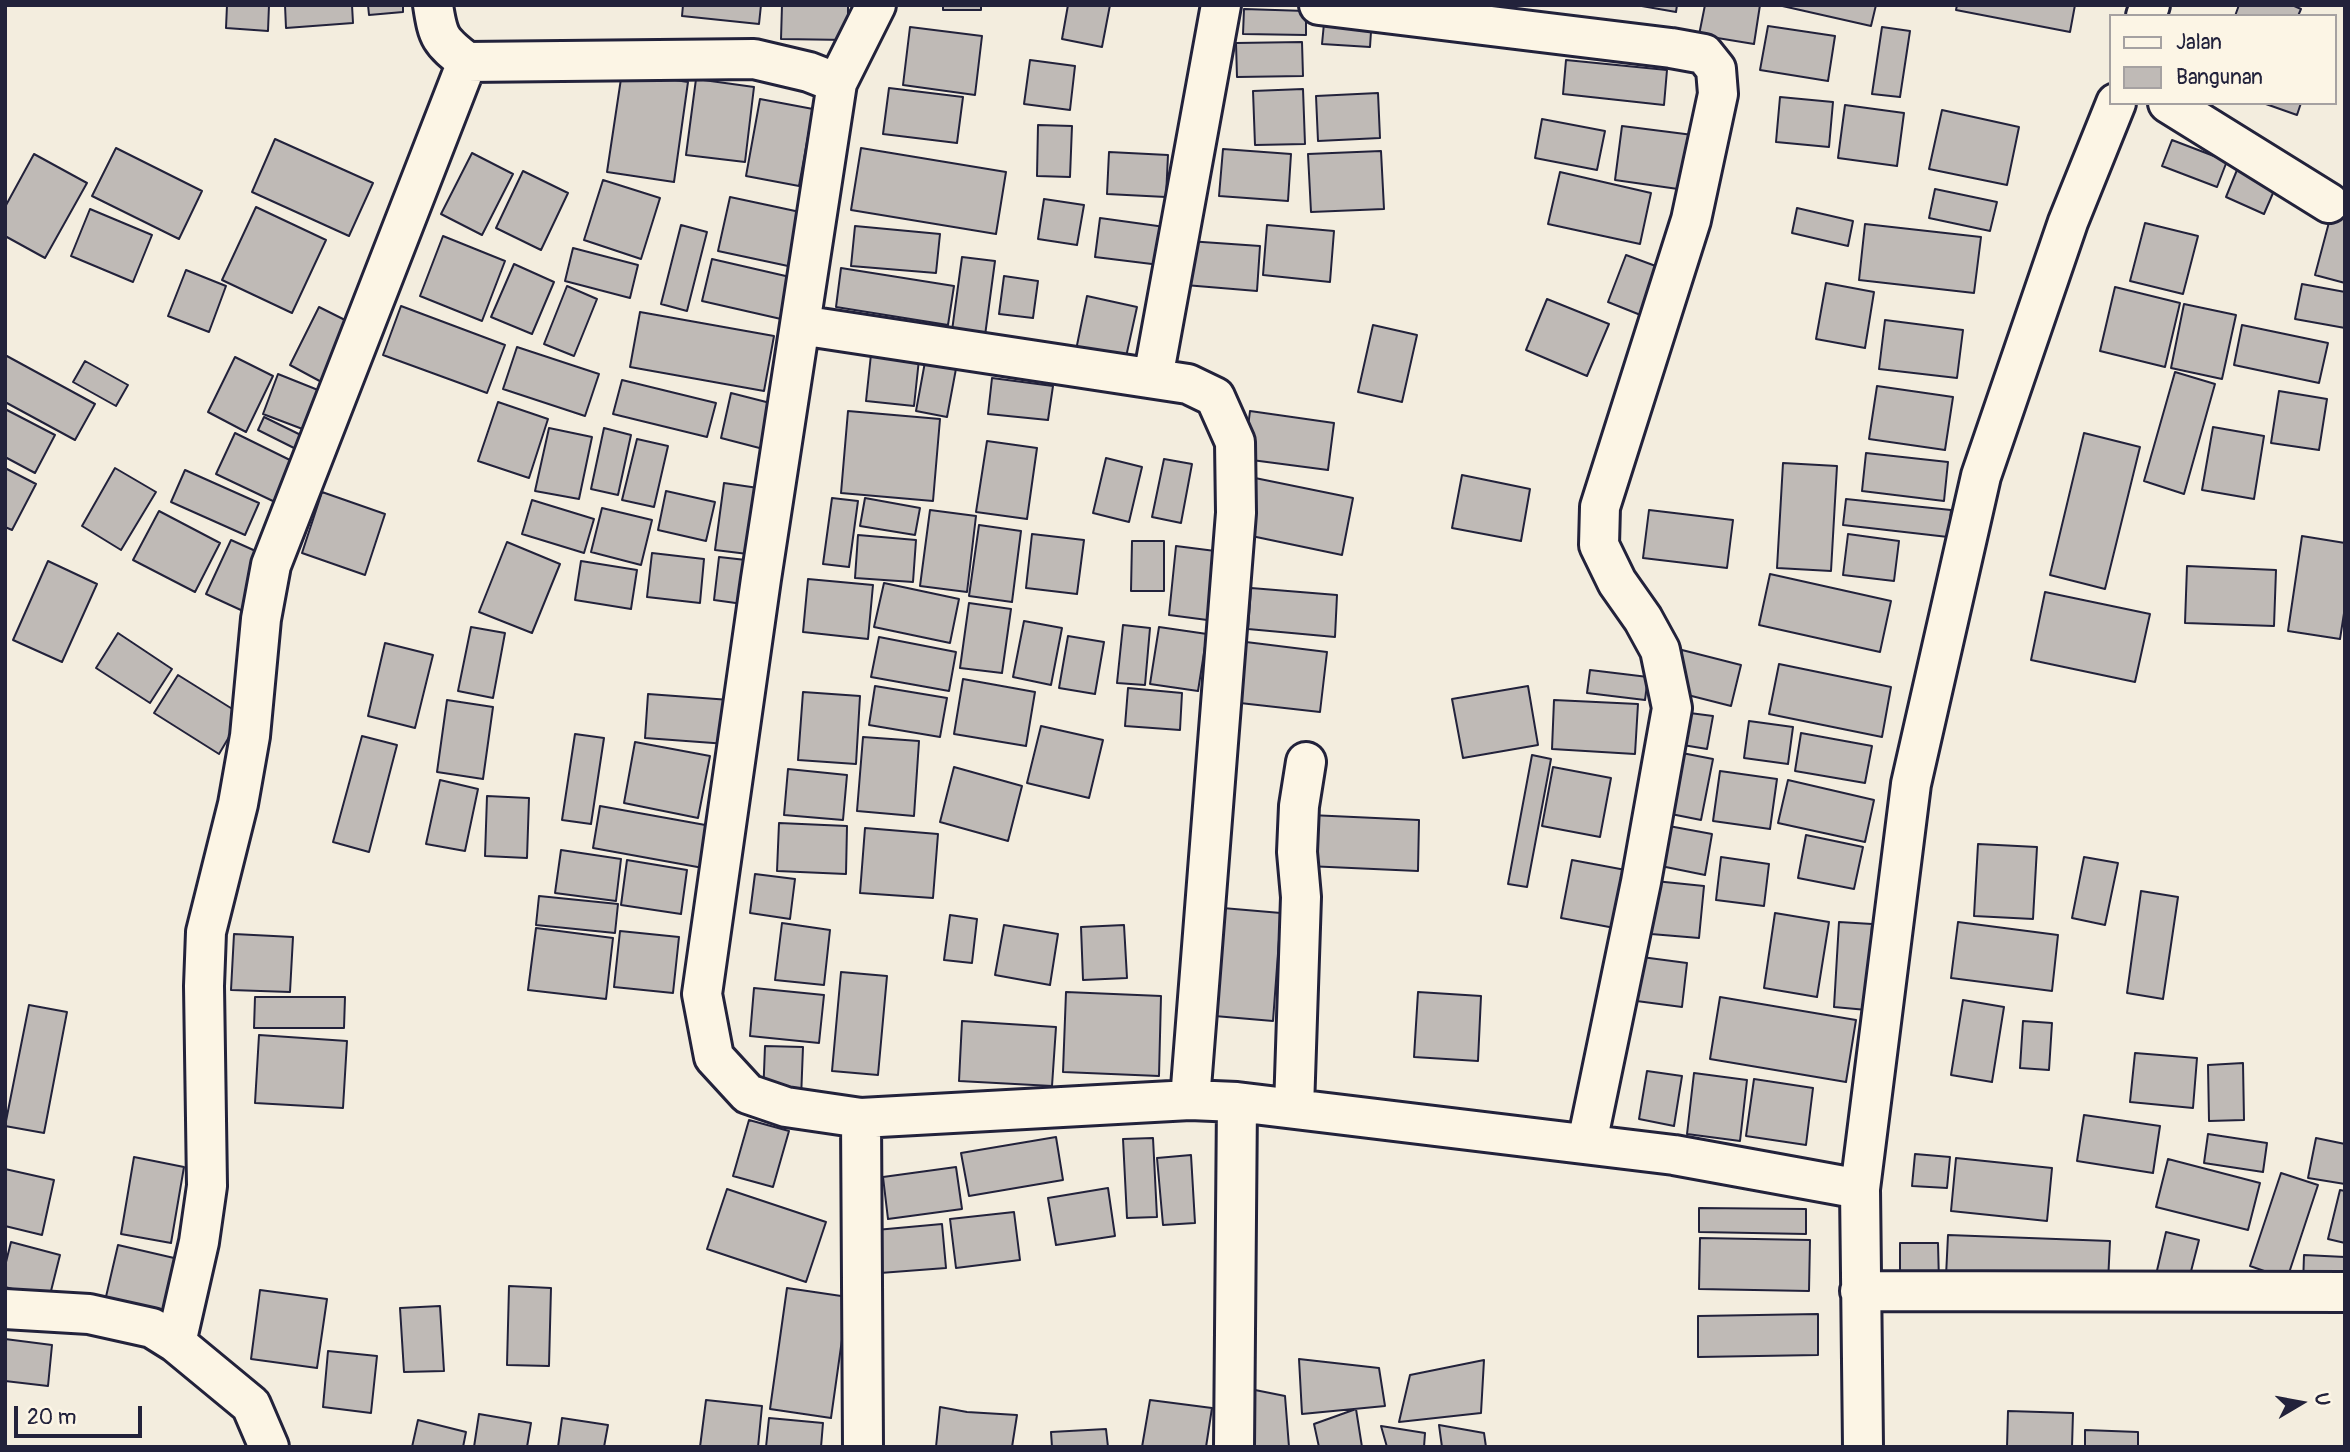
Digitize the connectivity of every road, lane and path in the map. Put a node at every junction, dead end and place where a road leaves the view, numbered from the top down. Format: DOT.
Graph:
graph roads {
  1 [pos="433,5"];
  2 [pos="876,5"];
  3 [pos="1221,5"];
  4 [pos="1319,5"];
  5 [pos="467,62"];
  6 [pos="837,83"];
  7 [pos="2115,105"];
  8 [pos="2171,105"];
  9 [pos="2329,202"];
  10 [pos="800,325"];
  11 [pos="1153,378"];
  12 [pos="1306,762"];
  13 [pos="1190,1100"];
  14 [pos="1237,1102"];
  15 [pos="1294,1108"];
  16 [pos="861,1118"];
  17 [pos="1587,1143"];
  18 [pos="1860,1189"];
  19 [pos="1860,1291"];
  20 [pos="2345,1292"];
  21 [pos="5,1309"];
  22 [pos="176,1343"];
  23 [pos="269,1447"];
  24 [pos="863,1447"];
  25 [pos="1234,1447"];
  26 [pos="1863,1447"];
  1 -- 5 [label="street"];
  2 -- 6 [label="street"];
  3 -- 11 [label="street"];
  4 -- 17 [label="street"];
  5 -- 6 [label="street"];
  5 -- 22 [label="street"];
  6 -- 10 [label="street"];
  7 -- 18 [label="street"];
  8 -- 9 [label="street"];
  10 -- 11 [label="street"];
  10 -- 16 [label="street"];
  11 -- 13 [label="street"];
  12 -- 15 [label="street"];
  13 -- 14 [label="street"];
  13 -- 16 [label="street"];
  14 -- 15 [label="street"];
  14 -- 25 [label="street"];
  15 -- 17 [label="street"];
  16 -- 24 [label="street"];
  17 -- 18 [label="street"];
  18 -- 19 [label="street"];
  19 -- 20 [label="street"];
  19 -- 26 [label="street"];
  21 -- 22 [label="street"];
  22 -- 23 [label="street"];
}
